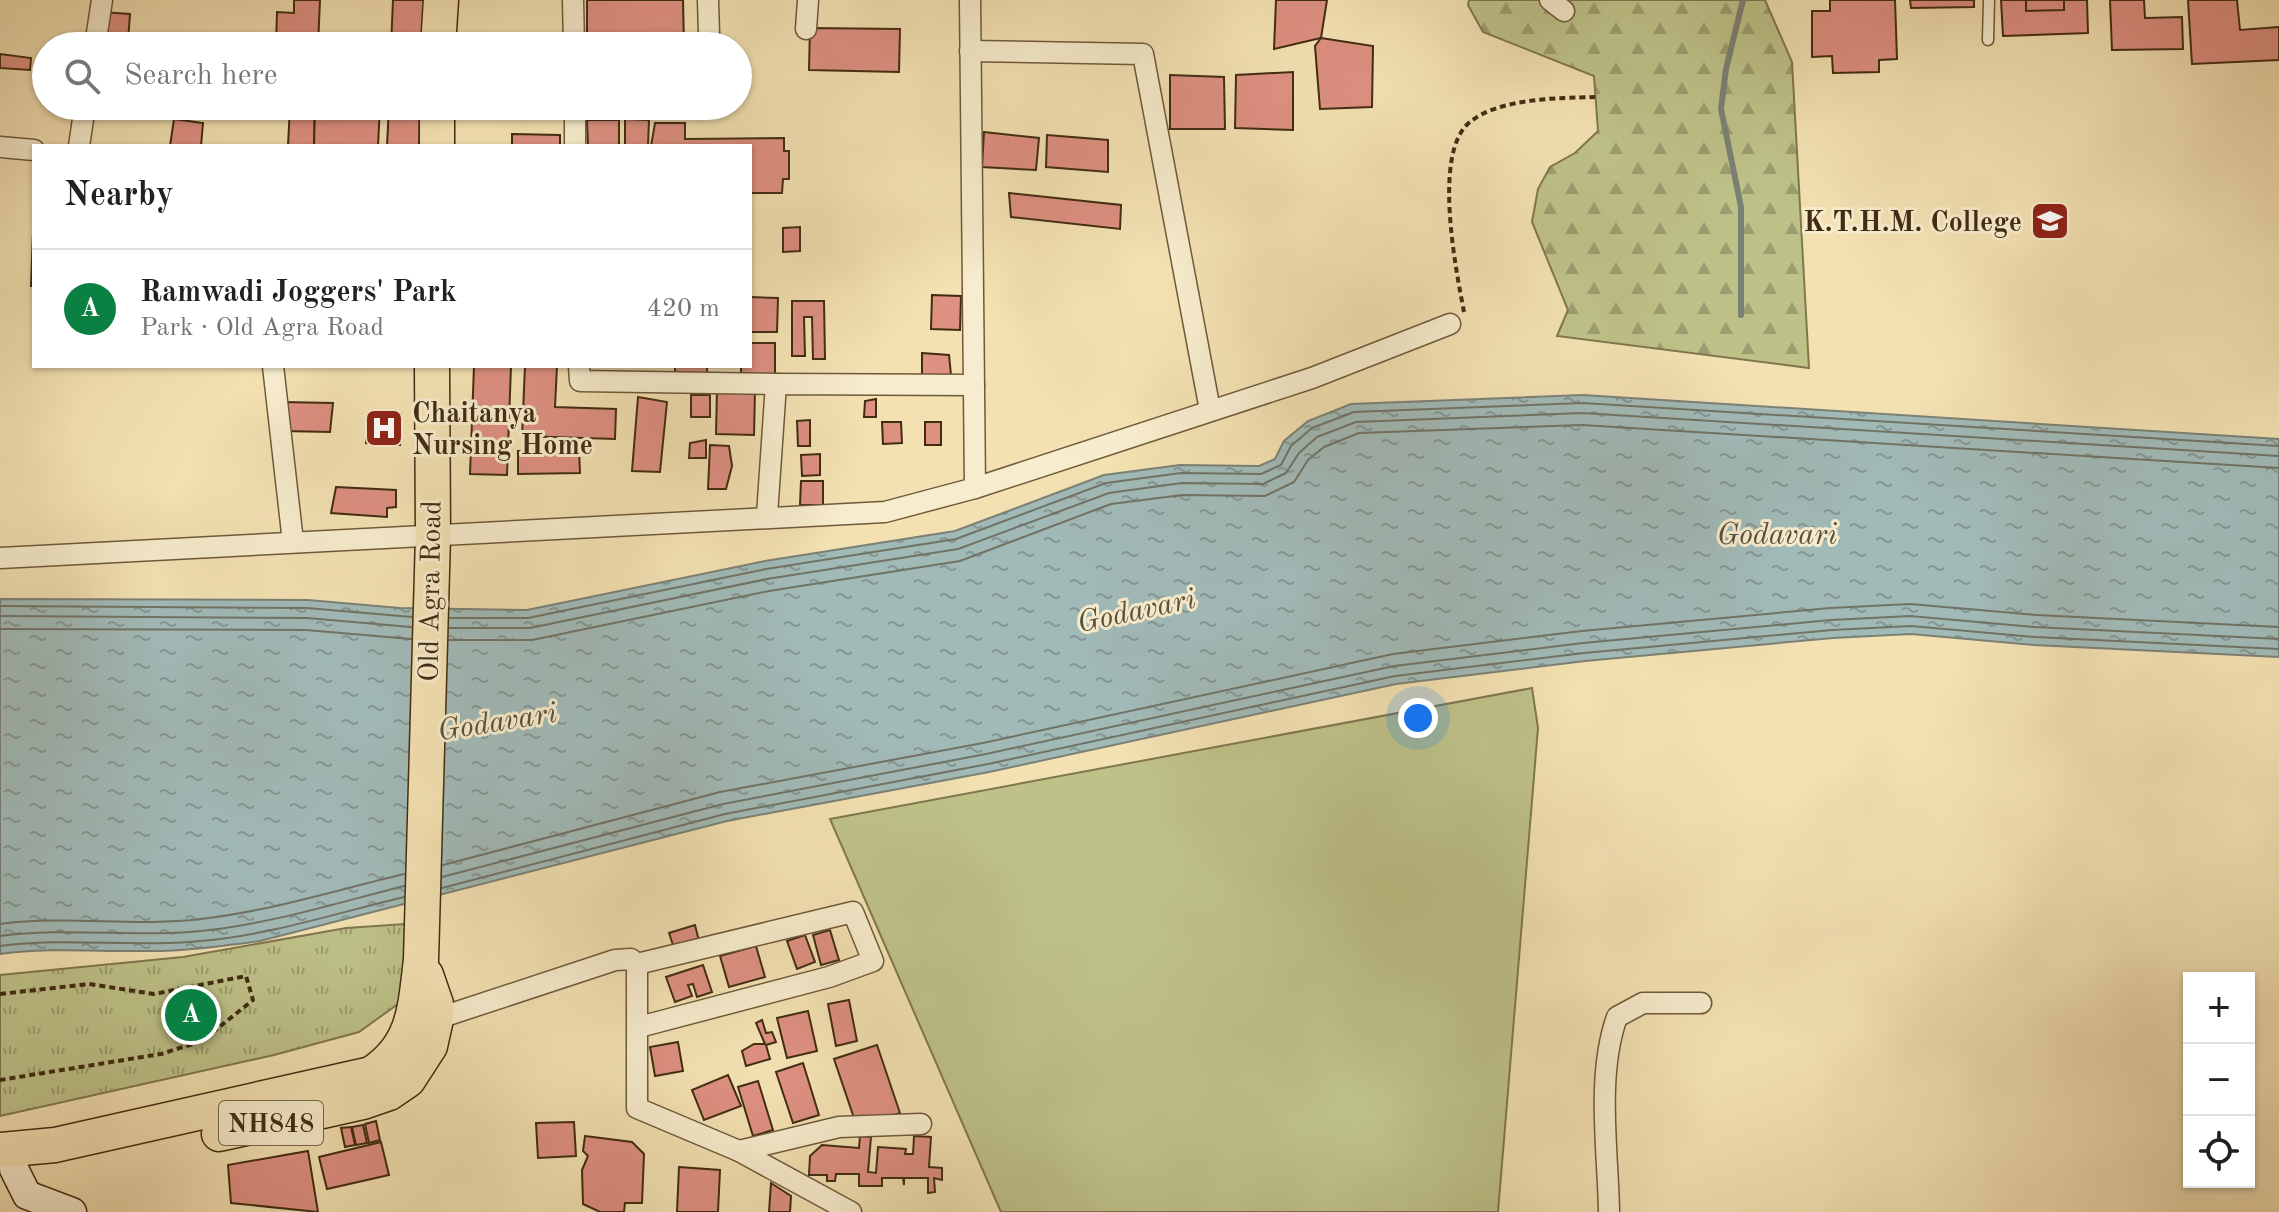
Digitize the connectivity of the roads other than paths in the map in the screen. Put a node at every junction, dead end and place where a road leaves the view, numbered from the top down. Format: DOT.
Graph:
graph roads {
  1 [pos="102,0"];
  2 [pos="441,0"];
  3 [pos="573,0"];
  4 [pos="708,0"];
  5 [pos="808,0"];
  6 [pos="970,0"];
  7 [pos="1989,0"];
  8 [pos="806,29"];
  9 [pos="97,32"];
  10 [pos="439,32"];
  11 [pos="574,32"];
  12 [pos="709,32"];
  13 [pos="1988,40"];
  14 [pos="970,51"];
  15 [pos="83,120"];
  16 [pos="437,120"];
  17 [pos="575,120"];
  18 [pos="79,144"];
  19 [pos="437,144"];
  20 [pos="575,144"];
  21 [pos="0,147"];
  22 [pos="32,150"];
  23 [pos="1450,324"];
  24 [pos="273,368"];
  25 [pos="432,368"];
  26 [pos="579,368"];
  27 [pos="776,384"];
  28 [pos="974,385"];
  29 [pos="1210,410"];
  30 [pos="975,488"];
  31 [pos="767,515"];
  32 [pos="293,542"];
  33 [pos="432,550"];
  34 [pos="0,558"];
  35 [pos="421,960"];
  36 [pos="637,964"];
  37 [pos="1701,1003"];
  38 [pos="436,1019"];
  39 [pos="639,1027"];
  40 [pos="921,1124"];
  41 [pos="739,1151"];
  42 [pos="14,1174"];
  43 [pos="72,1212"];
  44 [pos="851,1212"];
  45 [pos="1609,1212"];
  1 -- 9 [label="street"];
  2 -- 10 [label="highway"];
  3 -- 11 [label="street"];
  4 -- 12 [label="street"];
  5 -- 8 [label="street"];
  6 -- 14 [label="street"];
  7 -- 13 [label="lane"];
  14 -- 28 [label="street"];
  14 -- 29 [label="street"];
  15 -- 18 [label="street"];
  16 -- 19 [label="highway"];
  17 -- 20 [label="street"];
  21 -- 22 [label="street"];
  23 -- 29 [label="street"];
  24 -- 32 [label="street"];
  25 -- 33 [label="highway, Old Agra Road / NH848"];
  26 -- 27 [label="street"];
  27 -- 28 [label="street"];
  27 -- 31 [label="street"];
  28 -- 30 [label="street"];
  29 -- 30 [label="street"];
  30 -- 31 [label="street"];
  31 -- 33 [label="street"];
  32 -- 33 [label="street"];
  32 -- 34 [label="street"];
  33 -- 35 [label="highway, Old Agra Road / NH848"];
  35 -- 38 [label="highway, Old Agra Road / NH848"];
  35 -- 42 [label="highway, Old Agra Road / NH848"];
  36 -- 38 [label="street"];
  36 -- 39 [label="street"];
  36 -- 39 [label="street"];
  37 -- 45 [label="street"];
  38 -- 42 [label="highway, NH848"];
  39 -- 41 [label="street"];
  40 -- 41 [label="street"];
  41 -- 44 [label="street"];
  42 -- 43 [label="main road"];
}
